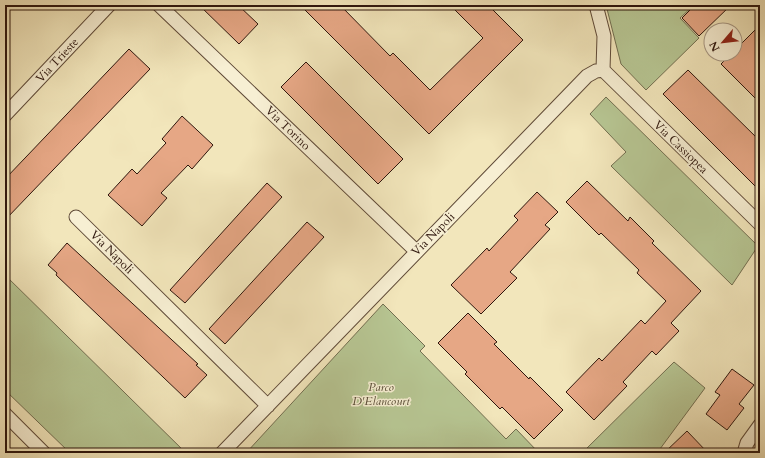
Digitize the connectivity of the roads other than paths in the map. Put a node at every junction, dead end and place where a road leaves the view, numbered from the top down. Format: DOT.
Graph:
graph roads {
  1 [pos="109,5"];
  2 [pos="159,5"];
  3 [pos="596,5"];
  4 [pos="603,70"];
  5 [pos="5,115"];
  6 [pos="76,217"];
  7 [pos="760,224"];
  8 [pos="416,251"];
  9 [pos="268,406"];
  10 [pos="5,414"];
  11 [pos="760,425"];
  12 [pos="44,453"];
  13 [pos="222,453"];
  14 [pos="744,453"];
  1 -- 5 [label="street, Via Trieste"];
  2 -- 8 [label="street, Via Torino"];
  3 -- 4 [label="street"];
  4 -- 7 [label="street, Via Cassiopea"];
  4 -- 8 [label="street, Via Napoli"];
  6 -- 9 [label="street, Via Napoli"];
  8 -- 9 [label="street, Via Napoli"];
  9 -- 13 [label="street, Via Napoli"];
  10 -- 12 [label="street"];
  11 -- 14 [label="street"];
}
